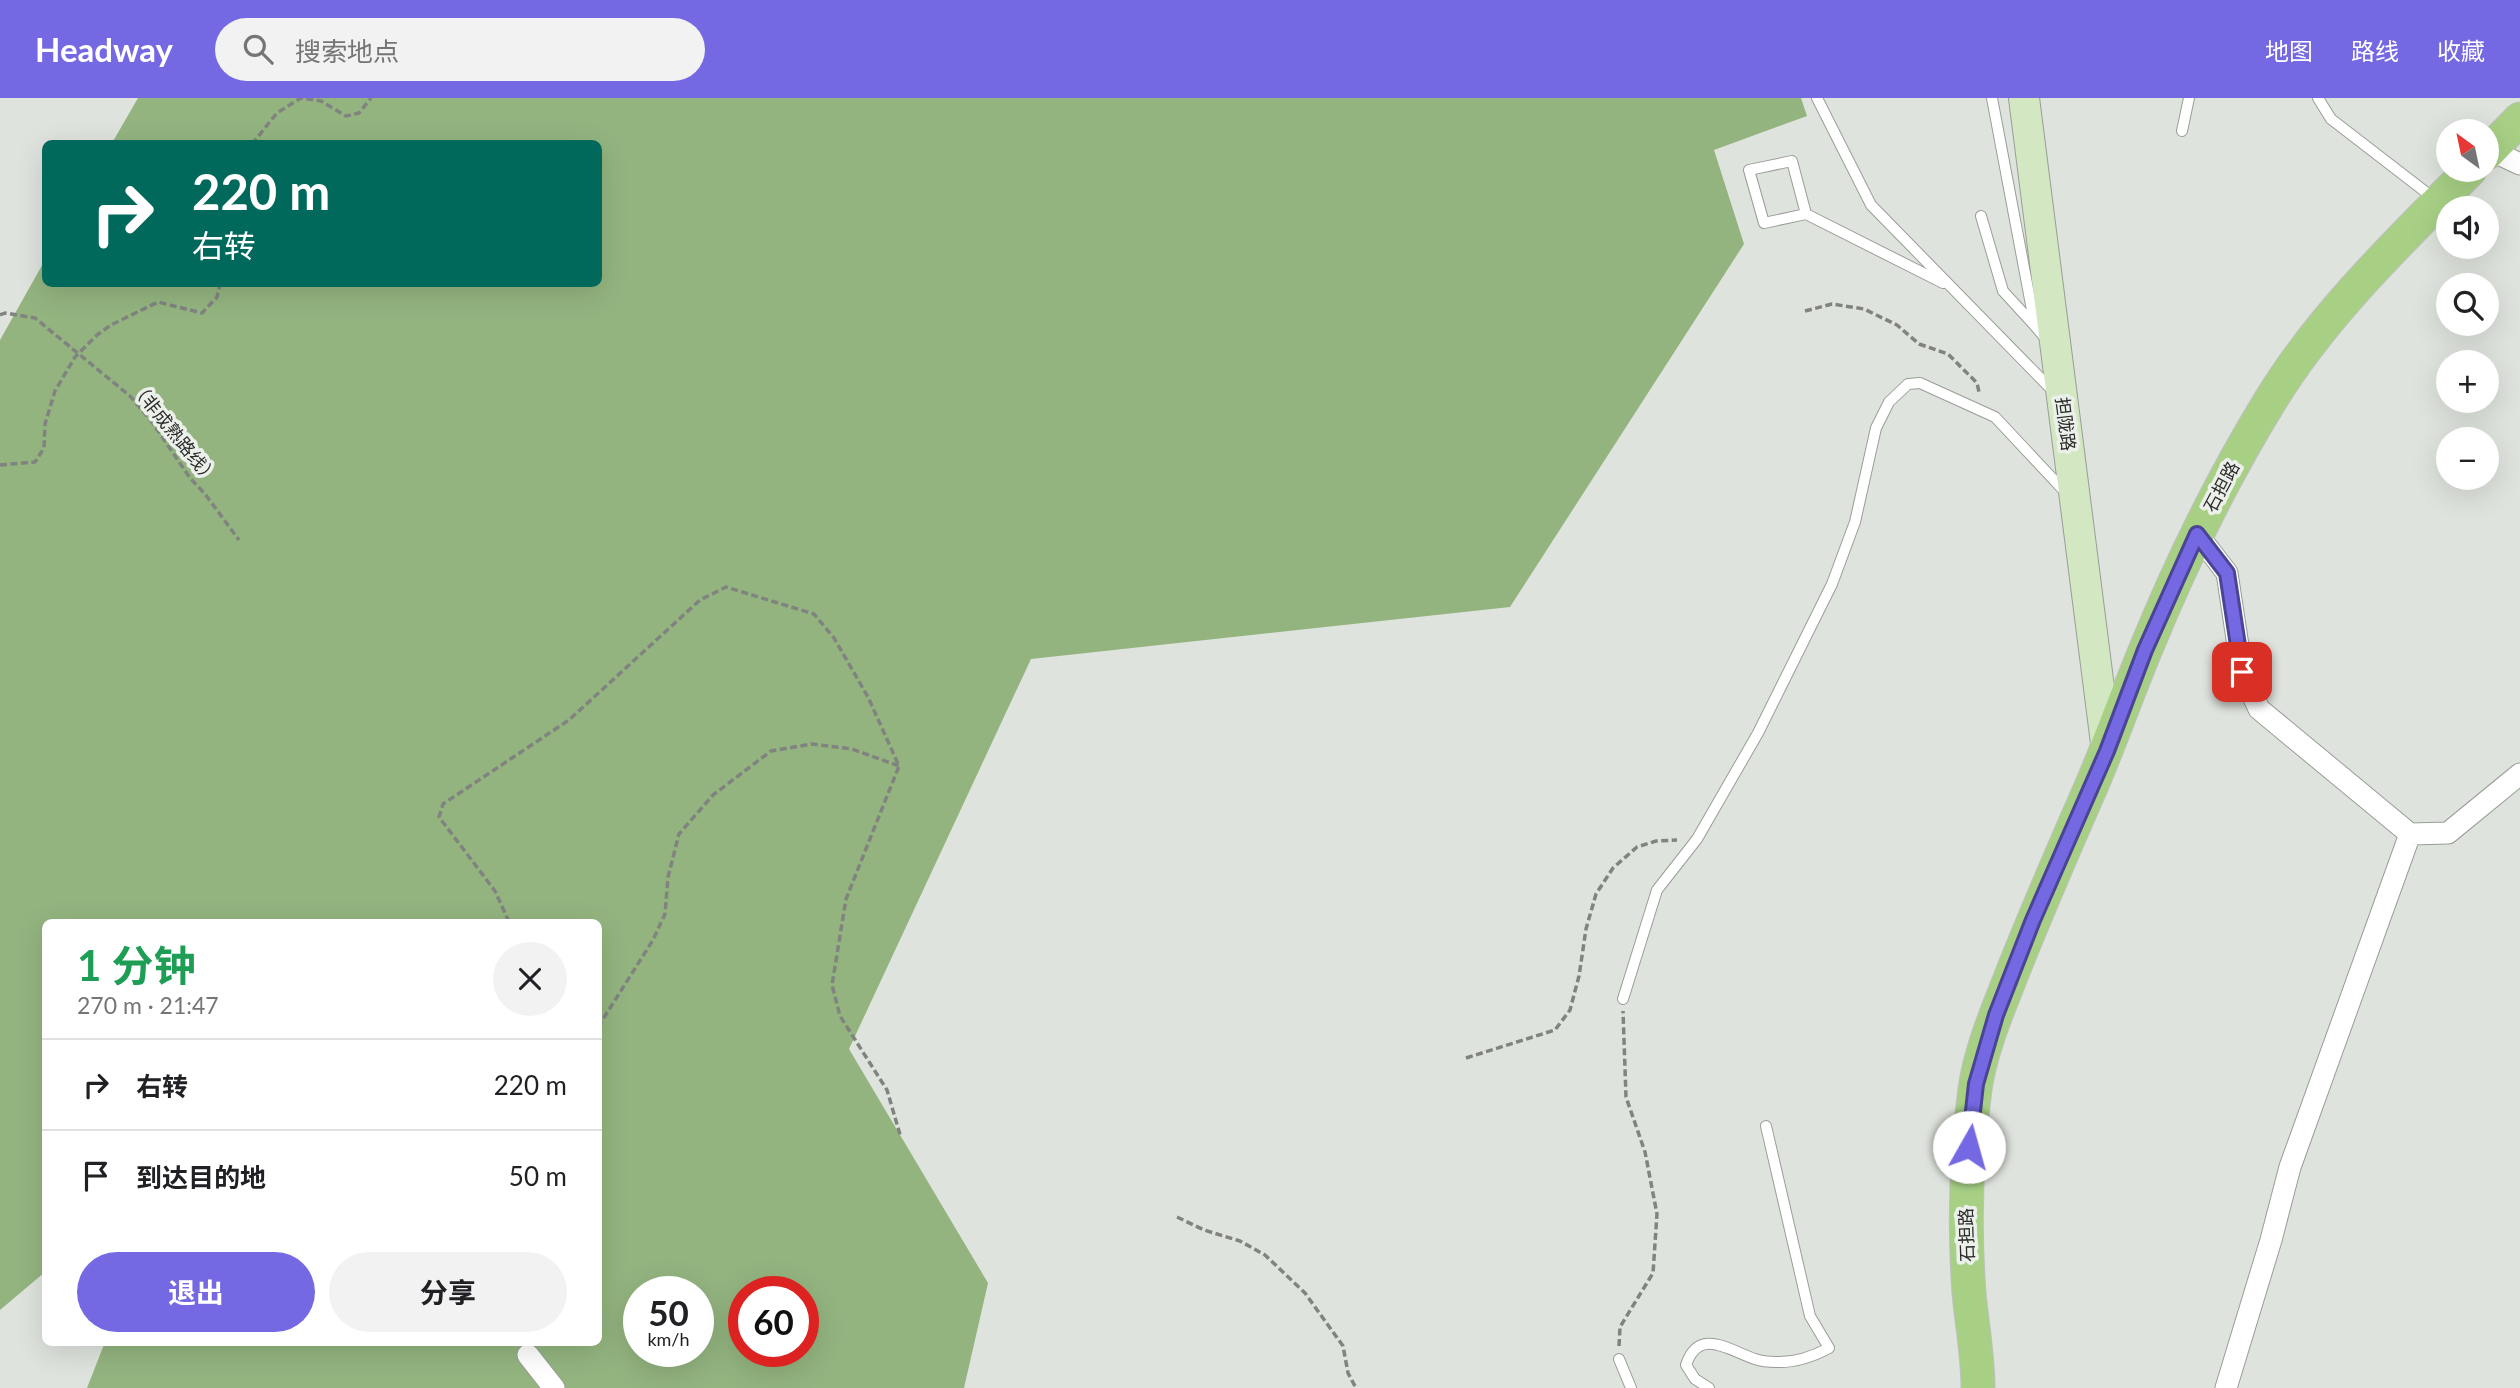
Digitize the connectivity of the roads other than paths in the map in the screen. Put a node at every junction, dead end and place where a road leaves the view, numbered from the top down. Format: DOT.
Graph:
graph roads {
  1 [pos="1817,98"];
  2 [pos="1992,98"];
  3 [pos="2024,98"];
  4 [pos="2189,98"];
  5 [pos="2318,98"];
  6 [pos="2520,119"];
  7 [pos="2182,131"];
  8 [pos="2499,140"];
  9 [pos="2499,160"];
  10 [pos="2520,164"];
  11 [pos="2458,182"];
  12 [pos="2445,196"];
  13 [pos="2436,200"];
  14 [pos="2436,205"];
  15 [pos="1807,214"];
  16 [pos="1981,216"];
  17 [pos="1952,288"];
  18 [pos="2035,326"];
  19 [pos="2056,350"];
  20 [pos="2062,400"];
  21 [pos="2076,504"];
  22 [pos="2197,534"];
  23 [pos="2107,751"];
  24 [pos="2520,774"];
  25 [pos="2410,834"];
  26 [pos="1623,999"];
  27 [pos="1766,1126"];
  28 [pos="527,1355"];
  29 [pos="1619,1359"];
  30 [pos="554,1388"];
  31 [pos="1631,1388"];
  32 [pos="1709,1388"];
  33 [pos="1978,1388"];
  34 [pos="2226,1388"];
  1 -- 17 [label="lane"];
  2 -- 18 [label="lane"];
  3 -- 19 [label="street, 担陇路"];
  4 -- 7 [label="lane"];
  5 -- 13 [label="lane"];
  6 -- 8 [label="main road, 石担路"];
  9 -- 10 [label="street"];
  11 -- 12 [label="main road, 石担路"];
  14 -- 22 [label="main road, 石担路"];
  15 -- 15 [label="lane"];
  15 -- 17 [label="lane"];
  16 -- 18 [label="lane"];
  17 -- 20 [label="lane"];
  18 -- 19 [label="lane"];
  19 -- 20 [label="street, 担陇路"];
  20 -- 21 [label="street, 担陇路"];
  21 -- 23 [label="street, 担陇路"];
  21 -- 26 [label="lane"];
  22 -- 23 [label="main road, 石担路"];
  22 -- 25 [label="street"];
  23 -- 33 [label="main road, 石担路"];
  24 -- 25 [label="street"];
  25 -- 34 [label="street"];
  27 -- 32 [label="lane"];
  28 -- 30 [label="street"];
  29 -- 31 [label="lane"];
}
